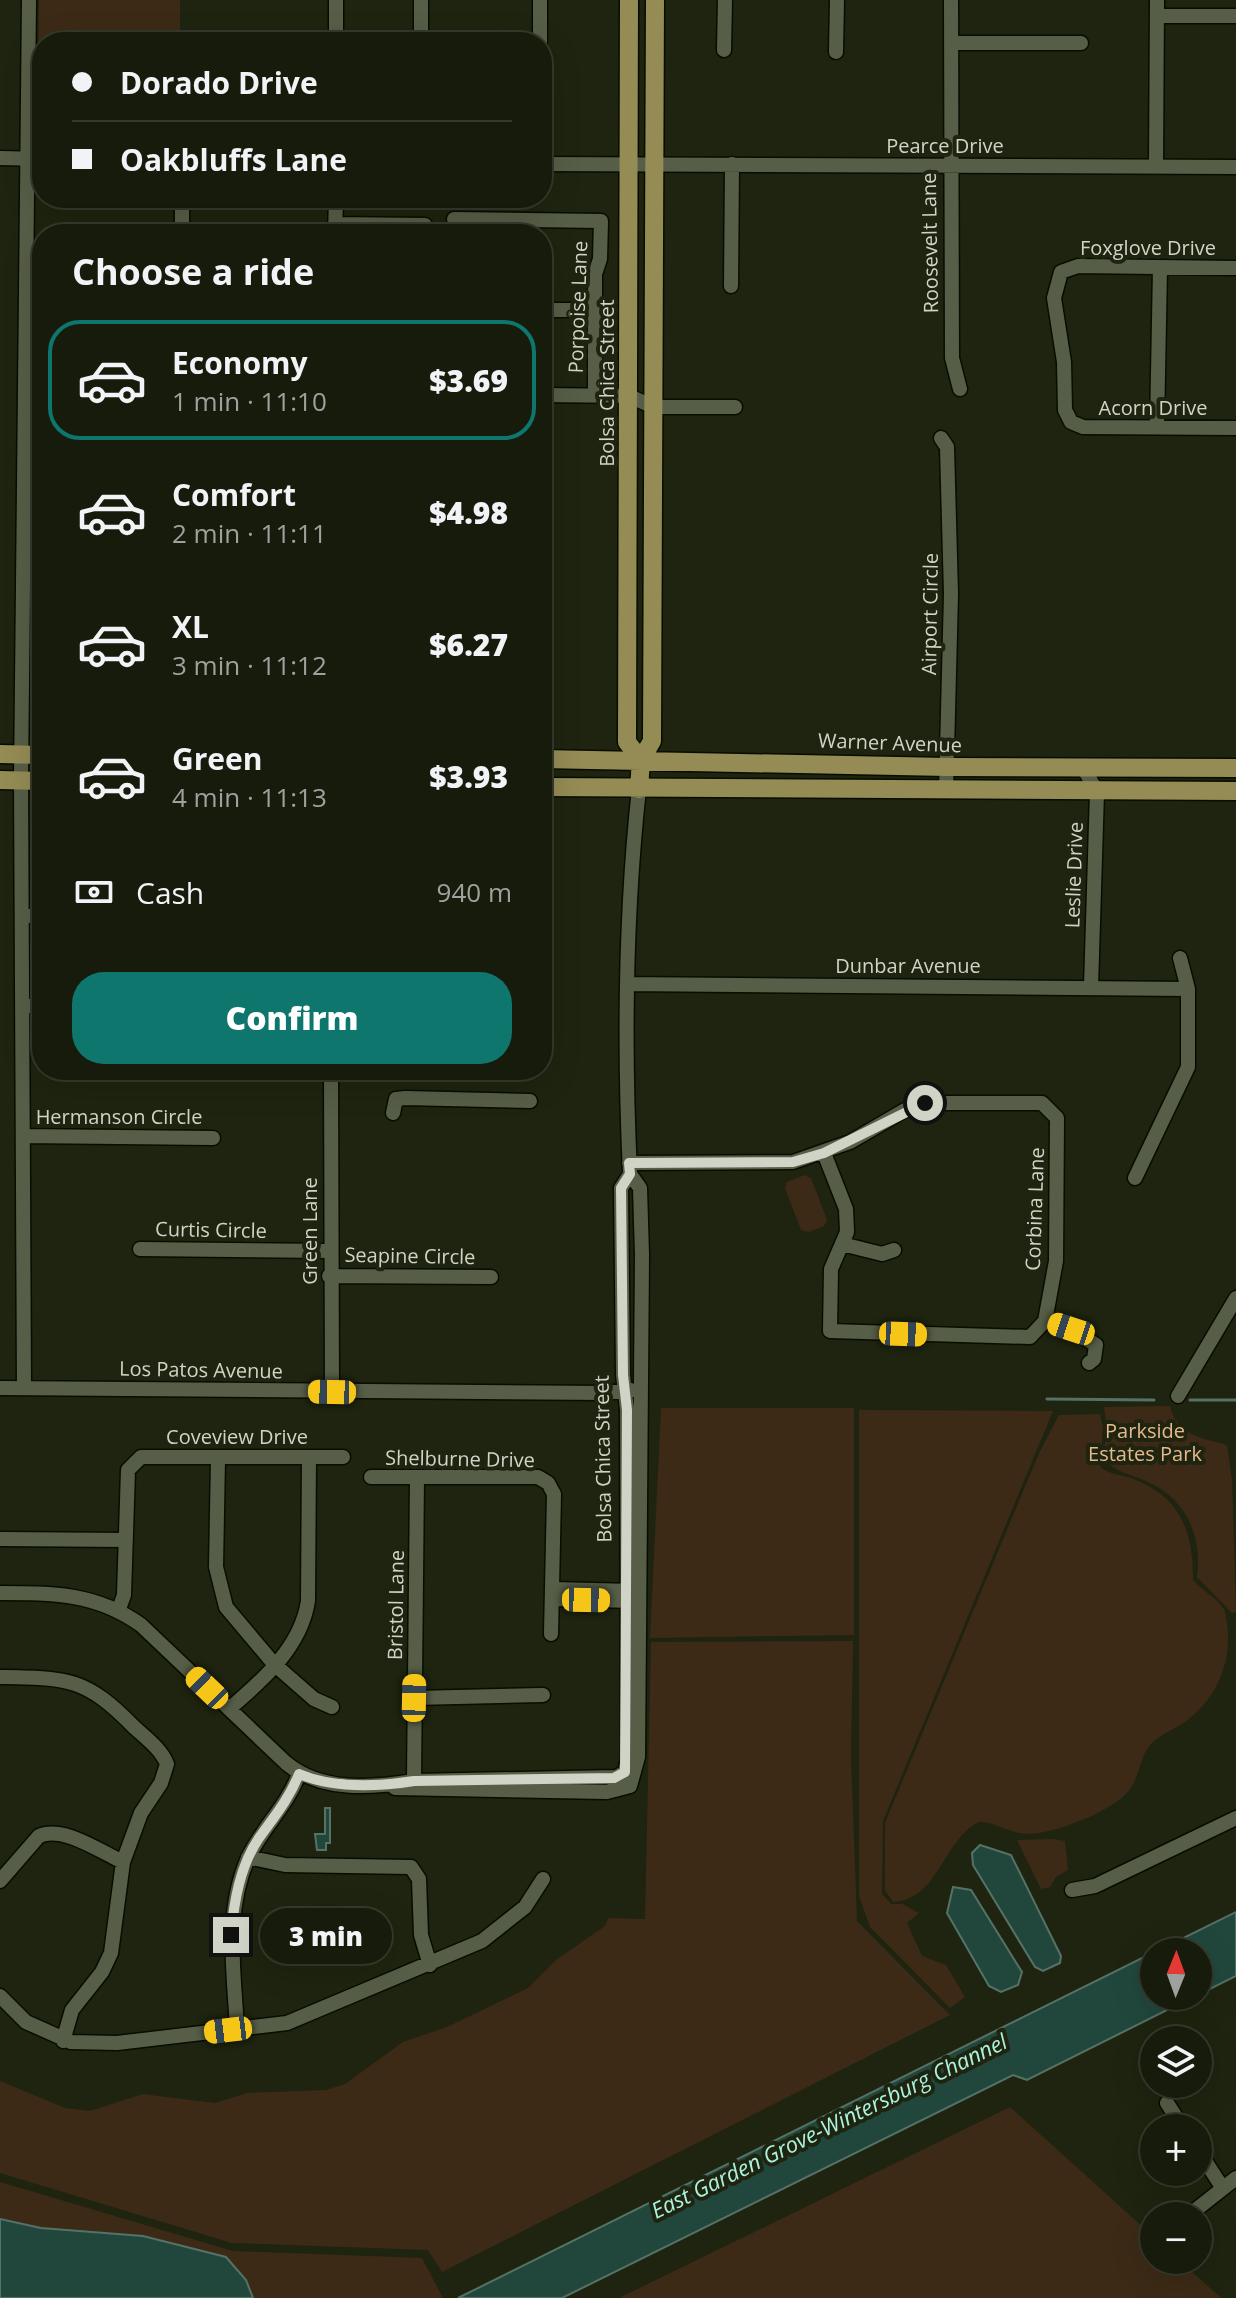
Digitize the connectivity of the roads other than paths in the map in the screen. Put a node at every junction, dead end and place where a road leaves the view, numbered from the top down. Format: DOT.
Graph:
graph roads {
  1 [pos="29,0"];
  2 [pos="336,0"];
  3 [pos="421,0"];
  4 [pos="540,0"];
  5 [pos="629,0"];
  6 [pos="655,0"];
  7 [pos="725,0"];
  8 [pos="837,0"];
  9 [pos="951,0"];
  10 [pos="1157,0"];
  11 [pos="1157,16"];
  12 [pos="1236,16"];
  13 [pos="336,32"];
  14 [pos="421,32"];
  15 [pos="540,32"];
  16 [pos="951,43"];
  17 [pos="1081,43"];
  18 [pos="724,50"];
  19 [pos="836,52"];
  20 [pos="32,80"];
  21 [pos="0,158"];
  22 [pos="32,159"];
  23 [pos="552,164"];
  24 [pos="732,164"];
  25 [pos="629,165"];
  26 [pos="654,165"];
  27 [pos="949,166"];
  28 [pos="1156,167"];
  29 [pos="1236,167"];
  30 [pos="454,219"];
  31 [pos="32,261"];
  32 [pos="1160,268"];
  33 [pos="1236,268"];
  34 [pos="731,286"];
  35 [pos="552,310"];
  36 [pos="596,310"];
  37 [pos="960,389"];
  38 [pos="552,395"];
  39 [pos="595,396"];
  40 [pos="629,396"];
  41 [pos="654,407"];
  42 [pos="735,407"];
  43 [pos="1071,422"];
  44 [pos="1157,427"];
  45 [pos="1236,428"];
  46 [pos="941,438"];
  47 [pos="26,465"];
  48 [pos="32,465"];
  49 [pos="629,541"];
  50 [pos="654,542"];
  51 [pos="0,754"];
  52 [pos="21,754"];
  53 [pos="32,755"];
  54 [pos="552,759"];
  55 [pos="641,760"];
  56 [pos="947,767"];
  57 [pos="1083,767"];
  58 [pos="1236,768"];
  59 [pos="0,780"];
  60 [pos="21,780"];
  61 [pos="32,781"];
  62 [pos="552,787"];
  63 [pos="639,789"];
  64 [pos="946,791"];
  65 [pos="1236,791"];
  66 [pos="1097,792"];
  67 [pos="23,916"];
  68 [pos="32,916"];
  69 [pos="1180,958"];
  70 [pos="627,984"];
  71 [pos="1091,987"];
  72 [pos="1188,989"];
  73 [pos="23,1006"];
  74 [pos="32,1006"];
  75 [pos="331,1080"];
  76 [pos="530,1101"];
  77 [pos="393,1113"];
  78 [pos="24,1136"];
  79 [pos="213,1138"];
  80 [pos="824,1153"];
  81 [pos="630,1168"];
  82 [pos="1135,1178"];
  83 [pos="842,1244"];
  84 [pos="140,1249"];
  85 [pos="894,1250"];
  86 [pos="329,1251"];
  87 [pos="329,1276"];
  88 [pos="491,1277"];
  89 [pos="1234,1306"];
  90 [pos="1045,1321"];
  91 [pos="1089,1363"];
  92 [pos="641,1387"];
  93 [pos="0,1388"];
  94 [pos="24,1388"];
  95 [pos="625,1391"];
  96 [pos="332,1392"];
  97 [pos="1178,1396"];
  98 [pos="309,1457"];
  99 [pos="343,1457"];
  100 [pos="218,1458"];
  101 [pos="371,1477"];
  102 [pos="417,1478"];
  103 [pos="0,1539"];
  104 [pos="126,1540"];
  105 [pos="0,1593"];
  106 [pos="552,1594"];
  107 [pos="633,1596"];
  108 [pos="119,1609"];
  109 [pos="551,1634"];
  110 [pos="274,1664"];
  111 [pos="0,1677"];
  112 [pos="543,1695"];
  113 [pos="414,1698"];
  114 [pos="332,1707"];
  115 [pos="229,1709"];
  116 [pos="299,1774"];
  117 [pos="414,1781"];
  118 [pos="387,1785"];
  119 [pos="1236,1818"];
  120 [pos="248,1857"];
  121 [pos="123,1862"];
  122 [pos="543,1879"];
  123 [pos="0,1881"];
  124 [pos="1072,1890"];
  125 [pos="430,1965"];
  126 [pos="0,1996"];
  127 [pos="237,2029"];
  128 [pos="63,2041"];
  129 [pos="1167,2103"];
  130 [pos="1174,2114"];
  131 [pos="1212,2172"];
  132 [pos="1236,2178"];
  133 [pos="1222,2187"];
  134 [pos="1204,2202"];
  1 -- 20 [label="street"];
  2 -- 13 [label="street"];
  3 -- 14 [label="street"];
  4 -- 15 [label="street"];
  5 -- 25 [label="main road, Bolsa Chica Street"];
  6 -- 26 [label="main road, Bolsa Chica Street"];
  7 -- 18 [label="street"];
  8 -- 19 [label="street"];
  9 -- 16 [label="street, Roosevelt Lane"];
  10 -- 11 [label="street"];
  11 -- 12 [label="street"];
  11 -- 28 [label="street"];
  16 -- 17 [label="street"];
  16 -- 27 [label="street, Roosevelt Lane"];
  21 -- 22 [label="street"];
  23 -- 25 [label="street, Pearce Drive"];
  24 -- 26 [label="street, Pearce Drive"];
  24 -- 27 [label="street, Pearce Drive"];
  24 -- 34 [label="street"];
  25 -- 26 [label="street, Pearce Drive"];
  25 -- 40 [label="main road, Bolsa Chica Street"];
  26 -- 41 [label="main road, Bolsa Chica Street"];
  27 -- 28 [label="street, Pearce Drive"];
  27 -- 37 [label="street, Roosevelt Lane"];
  28 -- 29 [label="street, Pearce Drive"];
  30 -- 36 [label="street, Porpoise Lane"];
  31 -- 47 [label="street"];
  32 -- 33 [label="street, Foxglove Drive"];
  32 -- 43 [label="street, Foxglove Drive"];
  32 -- 44 [label="street"];
  35 -- 36 [label="street"];
  36 -- 39 [label="street, Porpoise Lane"];
  38 -- 39 [label="street"];
  39 -- 40 [label="street"];
  40 -- 41 [label="street"];
  40 -- 49 [label="main road, Bolsa Chica Street"];
  41 -- 42 [label="street"];
  41 -- 50 [label="main road, Bolsa Chica Street"];
  43 -- 44 [label="street, Acorn Drive"];
  44 -- 45 [label="street, Acorn Drive"];
  46 -- 56 [label="street, Airport Circle"];
  47 -- 48 [label="street"];
  47 -- 52 [label="street"];
  49 -- 50 [label="main road"];
  49 -- 55 [label="main road, Bolsa Chica Street"];
  50 -- 55 [label="main road, Bolsa Chica Street"];
  51 -- 52 [label="main road"];
  52 -- 53 [label="main road"];
  52 -- 60 [label="street"];
  54 -- 55 [label="main road, Warner Avenue"];
  55 -- 56 [label="main road, Warner Avenue"];
  55 -- 63 [label="main road, Bolsa Chica Street"];
  56 -- 57 [label="main road, Warner Avenue"];
  56 -- 64 [label="street, Airport Circle"];
  57 -- 58 [label="main road, Warner Avenue"];
  57 -- 66 [label="street"];
  59 -- 60 [label="main road"];
  60 -- 61 [label="main road"];
  60 -- 67 [label="street"];
  62 -- 63 [label="main road"];
  63 -- 64 [label="main road"];
  63 -- 70 [label="street, Bolsa Chica Street"];
  64 -- 66 [label="main road"];
  65 -- 66 [label="main road"];
  66 -- 71 [label="street, Leslie Drive"];
  67 -- 68 [label="street"];
  67 -- 73 [label="street"];
  69 -- 72 [label="street"];
  70 -- 71 [label="street, Dunbar Avenue"];
  70 -- 81 [label="street, Bolsa Chica Street"];
  71 -- 72 [label="street, Dunbar Avenue"];
  72 -- 82 [label="street"];
  73 -- 74 [label="street"];
  73 -- 78 [label="street"];
  75 -- 86 [label="street, Green Lane"];
  76 -- 77 [label="street"];
  78 -- 79 [label="street, Hermanson Circle"];
  78 -- 94 [label="street"];
  80 -- 81 [label="street"];
  80 -- 83 [label="street"];
  80 -- 90 [label="street, Corbina Lane"];
  81 -- 92 [label="street, Bolsa Chica Street"];
  81 -- 95 [label="street, Bolsa Chica Street"];
  83 -- 85 [label="street"];
  83 -- 90 [label="street"];
  84 -- 86 [label="street, Curtis Circle"];
  86 -- 87 [label="street, Green Lane"];
  87 -- 88 [label="street, Seapine Circle"];
  87 -- 96 [label="street, Green Lane"];
  89 -- 97 [label="street"];
  90 -- 91 [label="street"];
  92 -- 95 [label="street, Los Patos Avenue"];
  92 -- 107 [label="street, Bolsa Chica Street"];
  93 -- 94 [label="street, Los Patos Avenue"];
  94 -- 96 [label="street, Los Patos Avenue"];
  95 -- 96 [label="street, Los Patos Avenue"];
  95 -- 107 [label="street, Bolsa Chica Street"];
  98 -- 99 [label="street, Coveview Drive"];
  98 -- 100 [label="street, Coveview Drive"];
  98 -- 110 [label="street"];
  100 -- 104 [label="street, Coveview Drive"];
  100 -- 110 [label="street"];
  101 -- 102 [label="street, Shelburne Drive"];
  102 -- 106 [label="street, Shelburne Drive"];
  102 -- 113 [label="street, Bristol Lane"];
  103 -- 104 [label="street"];
  104 -- 108 [label="street"];
  105 -- 108 [label="street"];
  106 -- 107 [label="street"];
  106 -- 109 [label="street"];
  107 -- 117 [label="street, Bolsa Chica Street"];
  107 -- 118 [label="street, Bolsa Chica Street"];
  108 -- 115 [label="street"];
  110 -- 114 [label="street"];
  110 -- 115 [label="street"];
  111 -- 121 [label="street"];
  112 -- 113 [label="street"];
  113 -- 117 [label="street, Bristol Lane"];
  115 -- 116 [label="street"];
  116 -- 118 [label="street"];
  116 -- 120 [label="street"];
  117 -- 118 [label="street"];
  119 -- 124 [label="street"];
  120 -- 125 [label="street"];
  120 -- 127 [label="street"];
  121 -- 123 [label="street"];
  121 -- 128 [label="street"];
  122 -- 125 [label="street"];
  125 -- 127 [label="street"];
  126 -- 128 [label="street"];
  127 -- 128 [label="street"];
  129 -- 130 [label="street"];
  131 -- 133 [label="street"];
  132 -- 133 [label="street"];
  133 -- 134 [label="street"];
}
